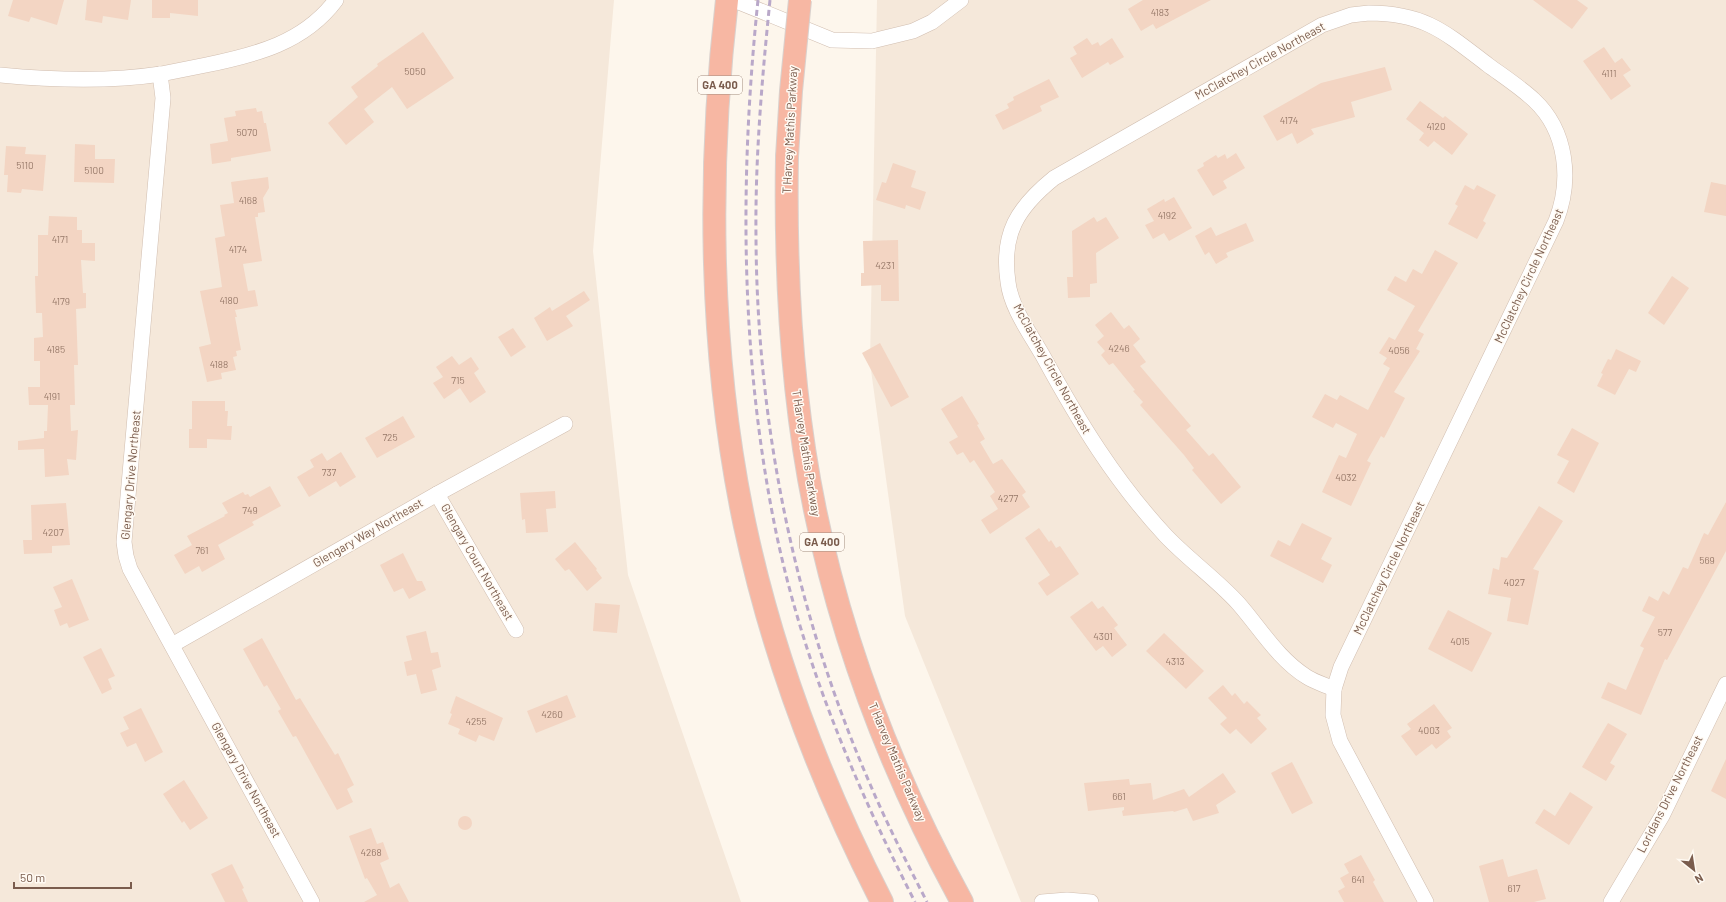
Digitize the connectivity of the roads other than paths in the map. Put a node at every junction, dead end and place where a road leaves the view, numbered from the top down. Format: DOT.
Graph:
graph roads {
  1 [pos="336,0"];
  2 [pos="727,0"];
  3 [pos="734,0"];
  4 [pos="800,0"];
  5 [pos="961,0"];
  6 [pos="160,74"];
  7 [pos="0,75"];
  8 [pos="565,424"];
  9 [pos="437,494"];
  10 [pos="516,630"];
  11 [pos="172,645"];
  12 [pos="1726,684"];
  13 [pos="1334,689"];
  14 [pos="312,902"];
  15 [pos="882,902"];
  16 [pos="962,902"];
  17 [pos="1042,902"];
  18 [pos="1091,902"];
  19 [pos="1426,902"];
  20 [pos="1611,902"];
  1 -- 6 [label="street"];
  2 -- 15 [label="highway, GA 400"];
  3 -- 5 [label="street"];
  4 -- 16 [label="highway, T Harvey Mathis Parkway / GA 400, bridge"];
  6 -- 7 [label="street"];
  6 -- 11 [label="street, Glengary Drive Northeast"];
  8 -- 9 [label="street, Glengary Way Northeast"];
  9 -- 10 [label="street, Glengary Court Northeast"];
  9 -- 11 [label="street, Glengary Way Northeast"];
  11 -- 14 [label="street, Glengary Drive Northeast"];
  12 -- 20 [label="street, Loridans Drive Northeast"];
  13 -- 13 [label="street, McClatchey Circle Northeast"];
  13 -- 19 [label="street, McClatchey Circle Northeast"];
  17 -- 18 [label="street"];
}
